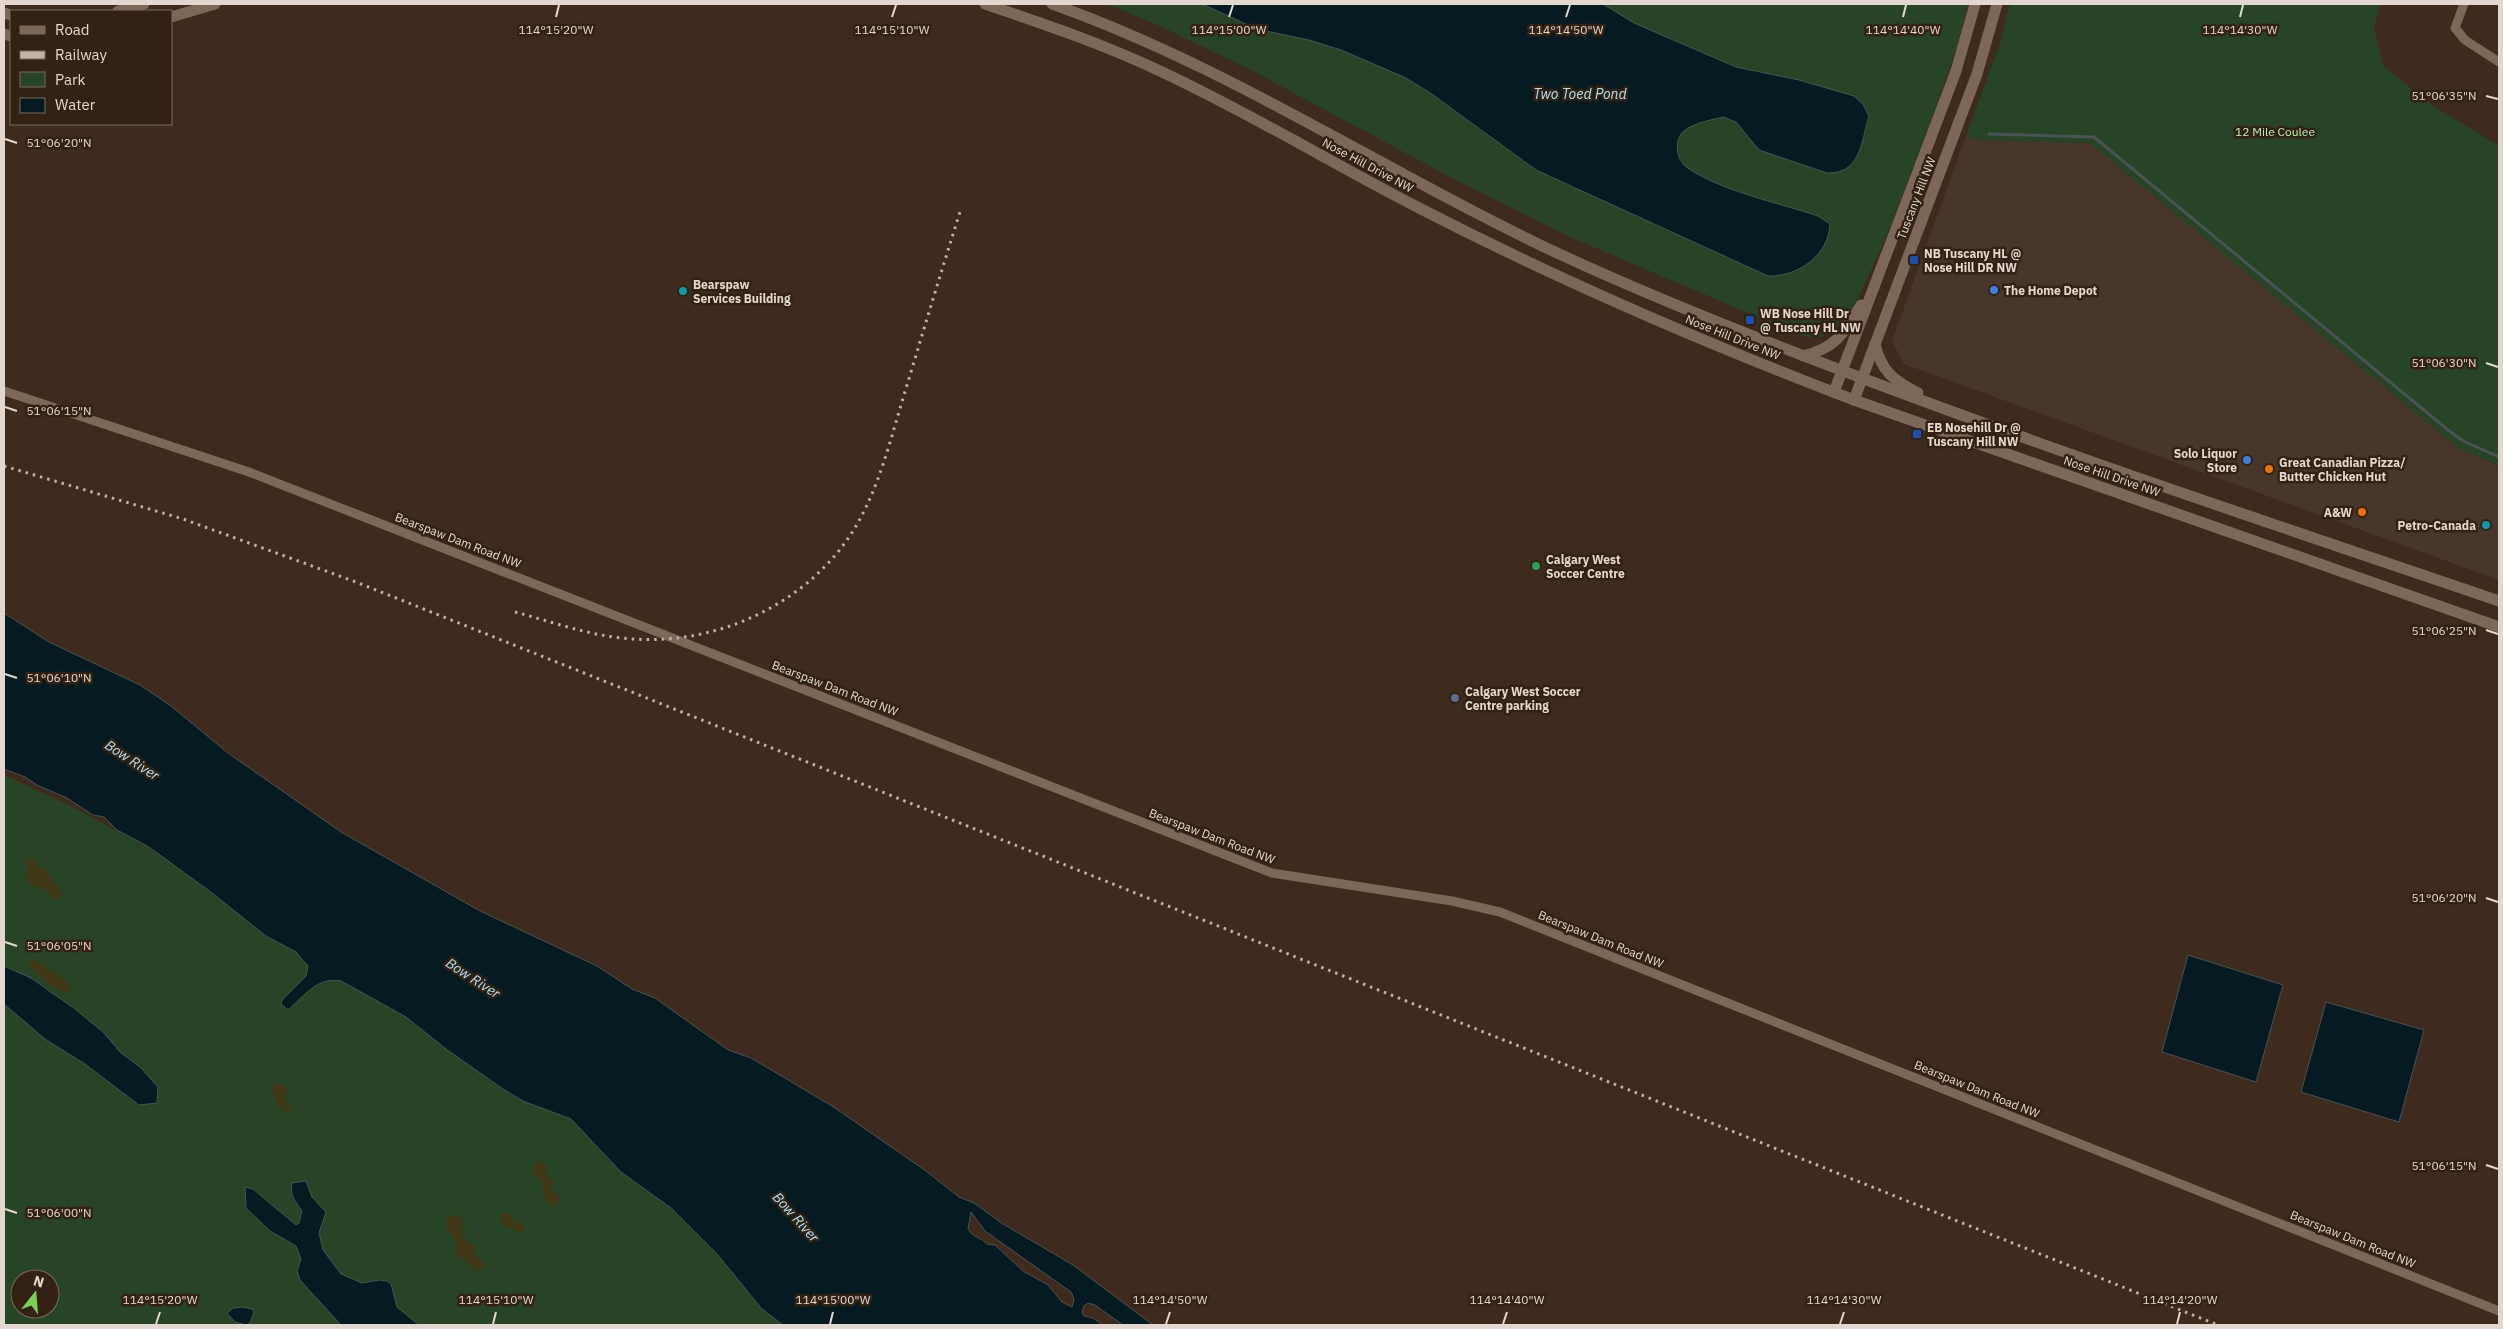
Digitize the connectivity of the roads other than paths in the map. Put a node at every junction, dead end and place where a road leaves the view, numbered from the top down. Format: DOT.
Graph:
graph roads {
  1 [pos="144,4"];
  2 [pos="216,4"];
  3 [pos="985,4"];
  4 [pos="1052,4"];
  5 [pos="1975,4"];
  6 [pos="1997,4"];
  7 [pos="2464,4"];
  8 [pos="122,10"];
  9 [pos="172,17"];
  10 [pos="2499,62"];
  11 [pos="1876,280"];
  12 [pos="1875,344"];
  13 [pos="1803,356"];
  14 [pos="1842,371"];
  15 [pos="1862,378"];
  16 [pos="4,391"];
  17 [pos="1834,392"];
  18 [pos="1854,400"];
  19 [pos="1974,420"];
  20 [pos="2499,601"];
  21 [pos="2499,627"];
  22 [pos="2499,1311"];
  1 -- 8 [label="street"];
  2 -- 9 [label="street"];
  3 -- 17 [label="street, Nose Hill Drive NW"];
  4 -- 13 [label="street, Nose Hill Drive NW"];
  5 -- 11 [label="street, Tuscany Hill NW"];
  6 -- 12 [label="street, Tuscany Hill NW"];
  7 -- 10 [label="street"];
  11 -- 13 [label="street"];
  11 -- 14 [label="street, Tuscany Hill NW"];
  12 -- 15 [label="street, Tuscany Hill NW"];
  12 -- 19 [label="street"];
  13 -- 14 [label="street, Nose Hill Drive NW"];
  14 -- 15 [label="street, Nose Hill Drive NW"];
  14 -- 17 [label="street, Tuscany Hill NW"];
  15 -- 18 [label="street, Tuscany Hill NW"];
  15 -- 19 [label="street, Nose Hill Drive NW"];
  16 -- 22 [label="street, Bearspaw Dam Road NW"];
  17 -- 18 [label="street, Nose Hill Drive NW"];
  18 -- 21 [label="street, Nose Hill Drive NW"];
  19 -- 20 [label="street, Nose Hill Drive NW"];
}
